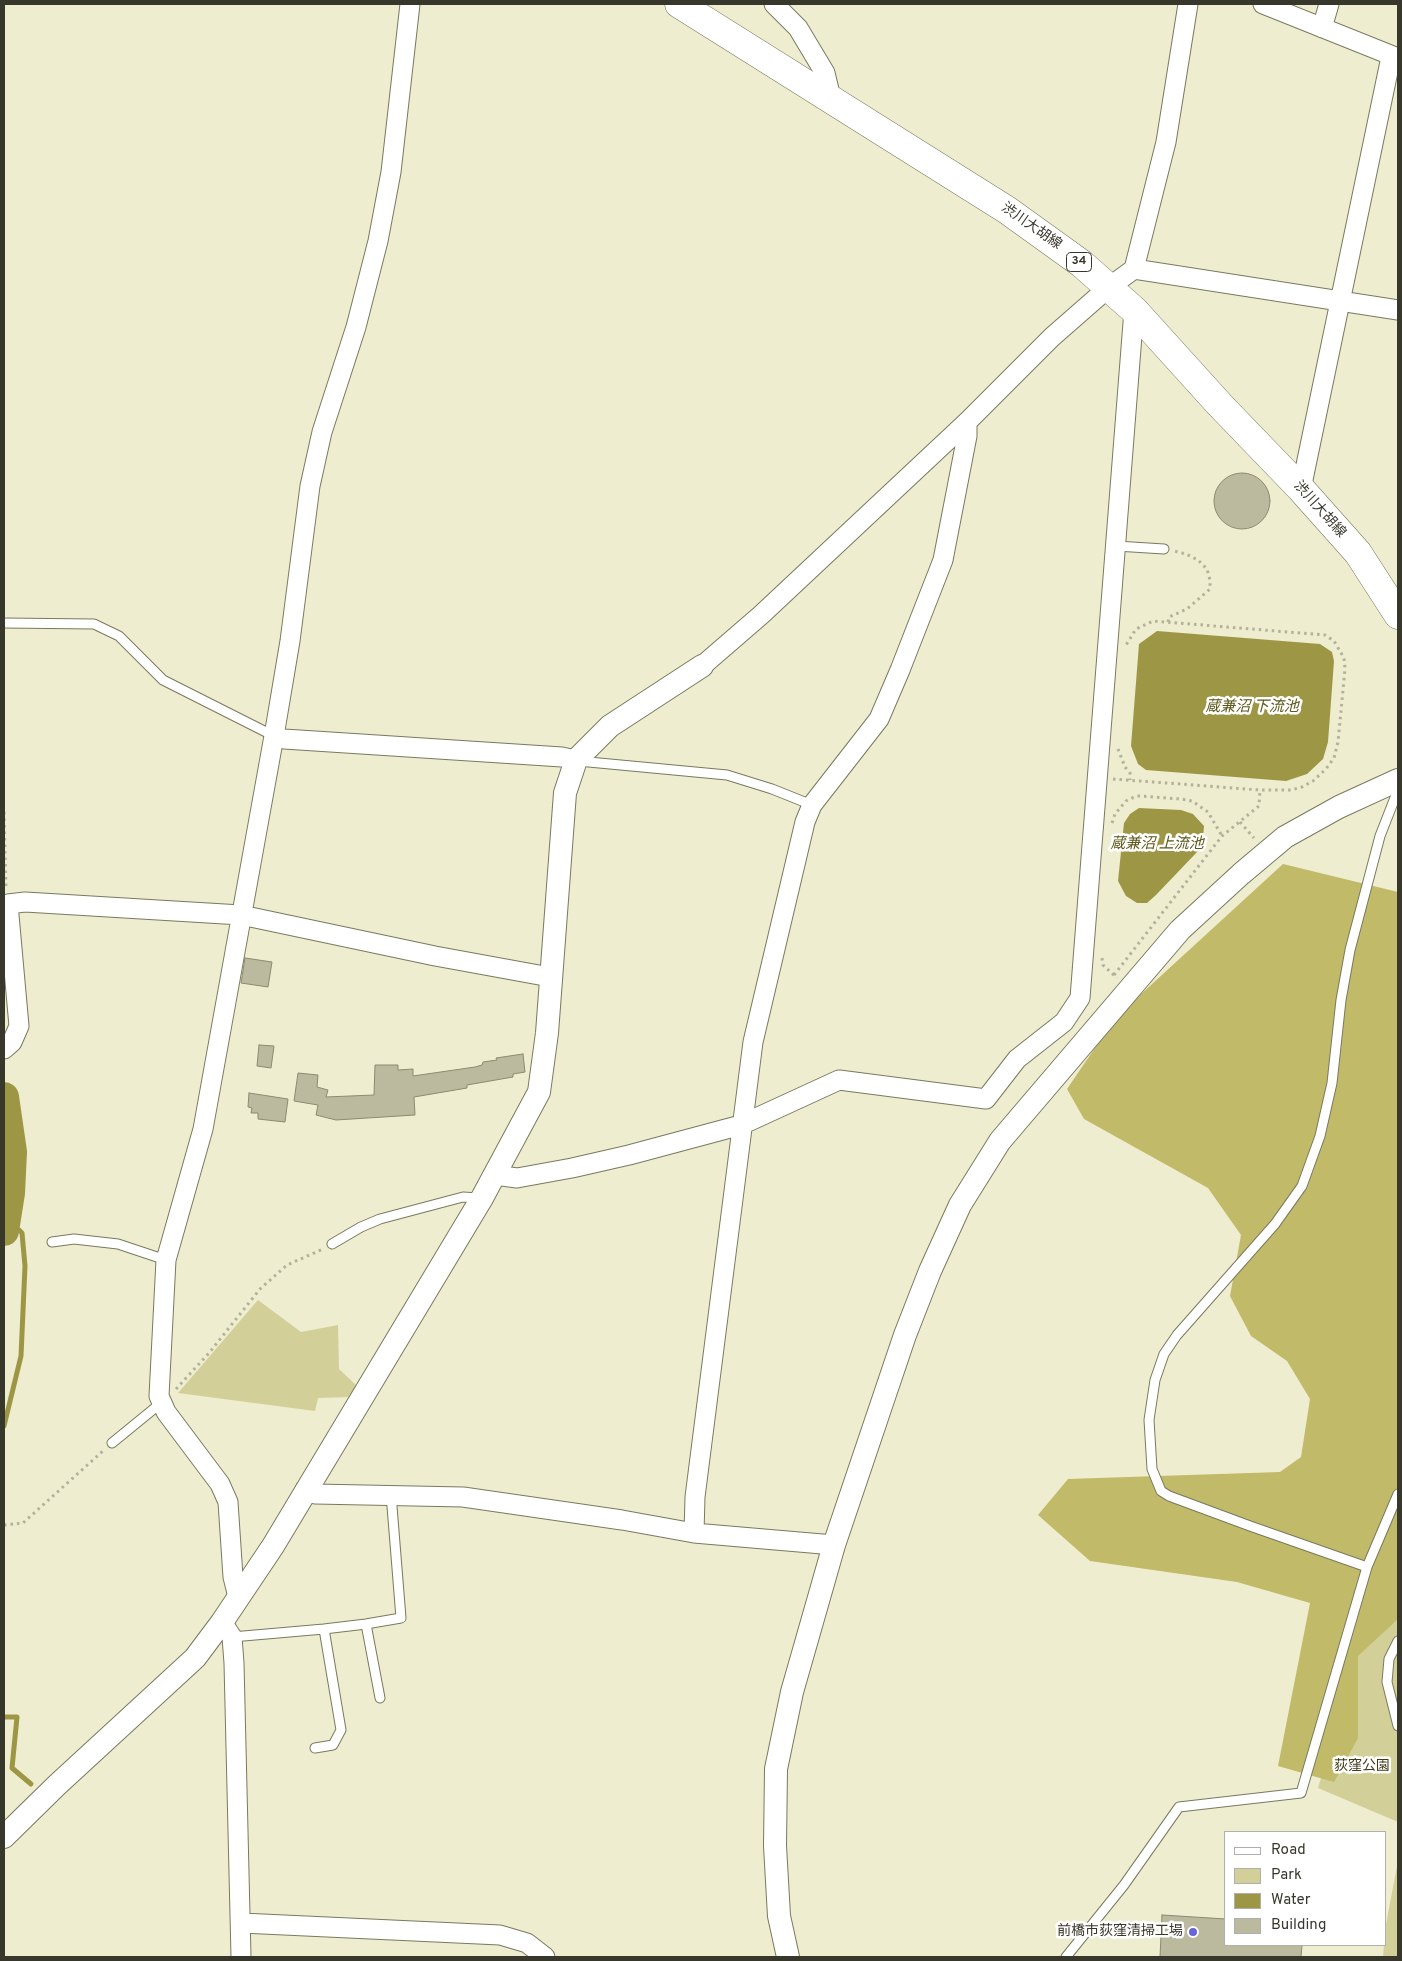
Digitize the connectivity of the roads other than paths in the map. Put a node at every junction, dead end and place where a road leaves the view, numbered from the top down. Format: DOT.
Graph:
graph roads {
  1 [pos="410,4"];
  2 [pos="679,4"];
  3 [pos="774,4"];
  4 [pos="1188,4"];
  5 [pos="1262,4"];
  6 [pos="1328,4"];
  7 [pos="1322,28"];
  8 [pos="1395,57"];
  9 [pos="831,98"];
  10 [pos="1134,269"];
  11 [pos="1108,288"];
  12 [pos="1342,301"];
  13 [pos="1134,310"];
  14 [pos="1398,310"];
  15 [pos="967,422"];
  16 [pos="1301,490"];
  17 [pos="1116,546"];
  18 [pos="1164,549"];
  19 [pos="1398,615"];
  20 [pos="4,623"];
  21 [pos="702,666"];
  22 [pos="274,736"];
  23 [pos="576,760"];
  24 [pos="1398,780"];
  25 [pos="1398,790"];
  26 [pos="812,805"];
  27 [pos="241,915"];
  28 [pos="550,977"];
  29 [pos="1064,1022"];
  30 [pos="1085,1040"];
  31 [pos="5,1048"];
  32 [pos="741,1125"];
  33 [pos="495,1175"];
  34 [pos="482,1198"];
  35 [pos="52,1242"];
  36 [pos="332,1244"];
  37 [pos="166,1260"];
  38 [pos="161,1403"];
  39 [pos="112,1443"];
  40 [pos="305,1490"];
  41 [pos="391,1494"];
  42 [pos="1398,1494"];
  43 [pos="694,1533"];
  44 [pos="834,1545"];
  45 [pos="1368,1567"];
  46 [pos="238,1596"];
  47 [pos="366,1624"];
  48 [pos="227,1629"];
  49 [pos="324,1629"];
  50 [pos="1398,1641"];
  51 [pos="380,1698"];
  52 [pos="1396,1704"];
  53 [pos="1398,1726"];
  54 [pos="315,1748"];
  55 [pos="4,1837"];
  56 [pos="241,1923"];
  57 [pos="241,1957"];
  58 [pos="545,1957"];
  59 [pos="788,1957"];
  60 [pos="1066,1957"];
  1 -- 22 [label="street"];
  2 -- 9 [label="main road, 渋川大胡線 / 34"];
  3 -- 9 [label="street"];
  4 -- 10 [label="street"];
  5 -- 7 [label="street"];
  6 -- 7 [label="street"];
  7 -- 8 [label="street"];
  8 -- 12 [label="street"];
  9 -- 11 [label="main road, 渋川大胡線 / 34"];
  10 -- 11 [label="street"];
  10 -- 12 [label="street"];
  11 -- 13 [label="main road, 渋川大胡線 / 34"];
  11 -- 15 [label="street"];
  12 -- 14 [label="street"];
  12 -- 16 [label="street"];
  13 -- 16 [label="main road, 渋川大胡線 / 34"];
  13 -- 17 [label="street"];
  15 -- 21 [label="street"];
  15 -- 26 [label="street"];
  16 -- 19 [label="main road, 渋川大胡線 / 34"];
  17 -- 18 [label="lane"];
  17 -- 29 [label="street"];
  20 -- 22 [label="lane"];
  21 -- 23 [label="street"];
  22 -- 23 [label="street"];
  22 -- 27 [label="street"];
  23 -- 26 [label="lane"];
  23 -- 28 [label="street"];
  24 -- 30 [label="street"];
  25 -- 45 [label="lane"];
  26 -- 32 [label="street"];
  27 -- 28 [label="street"];
  27 -- 31 [label="street"];
  27 -- 37 [label="street"];
  28 -- 33 [label="street"];
  29 -- 30 [label="street"];
  29 -- 32 [label="street"];
  30 -- 44 [label="street"];
  32 -- 33 [label="street"];
  32 -- 43 [label="street"];
  33 -- 34 [label="street"];
  34 -- 36 [label="lane"];
  34 -- 40 [label="street"];
  35 -- 37 [label="lane"];
  37 -- 38 [label="street"];
  38 -- 39 [label="lane"];
  38 -- 46 [label="street"];
  40 -- 41 [label="street"];
  40 -- 46 [label="street"];
  41 -- 43 [label="street"];
  41 -- 47 [label="lane"];
  42 -- 45 [label="lane"];
  43 -- 44 [label="street"];
  44 -- 59 [label="street"];
  45 -- 60 [label="lane"];
  46 -- 48 [label="street"];
  47 -- 49 [label="lane"];
  47 -- 51 [label="lane"];
  48 -- 49 [label="lane"];
  48 -- 55 [label="street"];
  48 -- 56 [label="street"];
  49 -- 54 [label="lane"];
  50 -- 52 [label="lane"];
  52 -- 53 [label="lane"];
  56 -- 57 [label="street"];
  56 -- 58 [label="street"];
}
